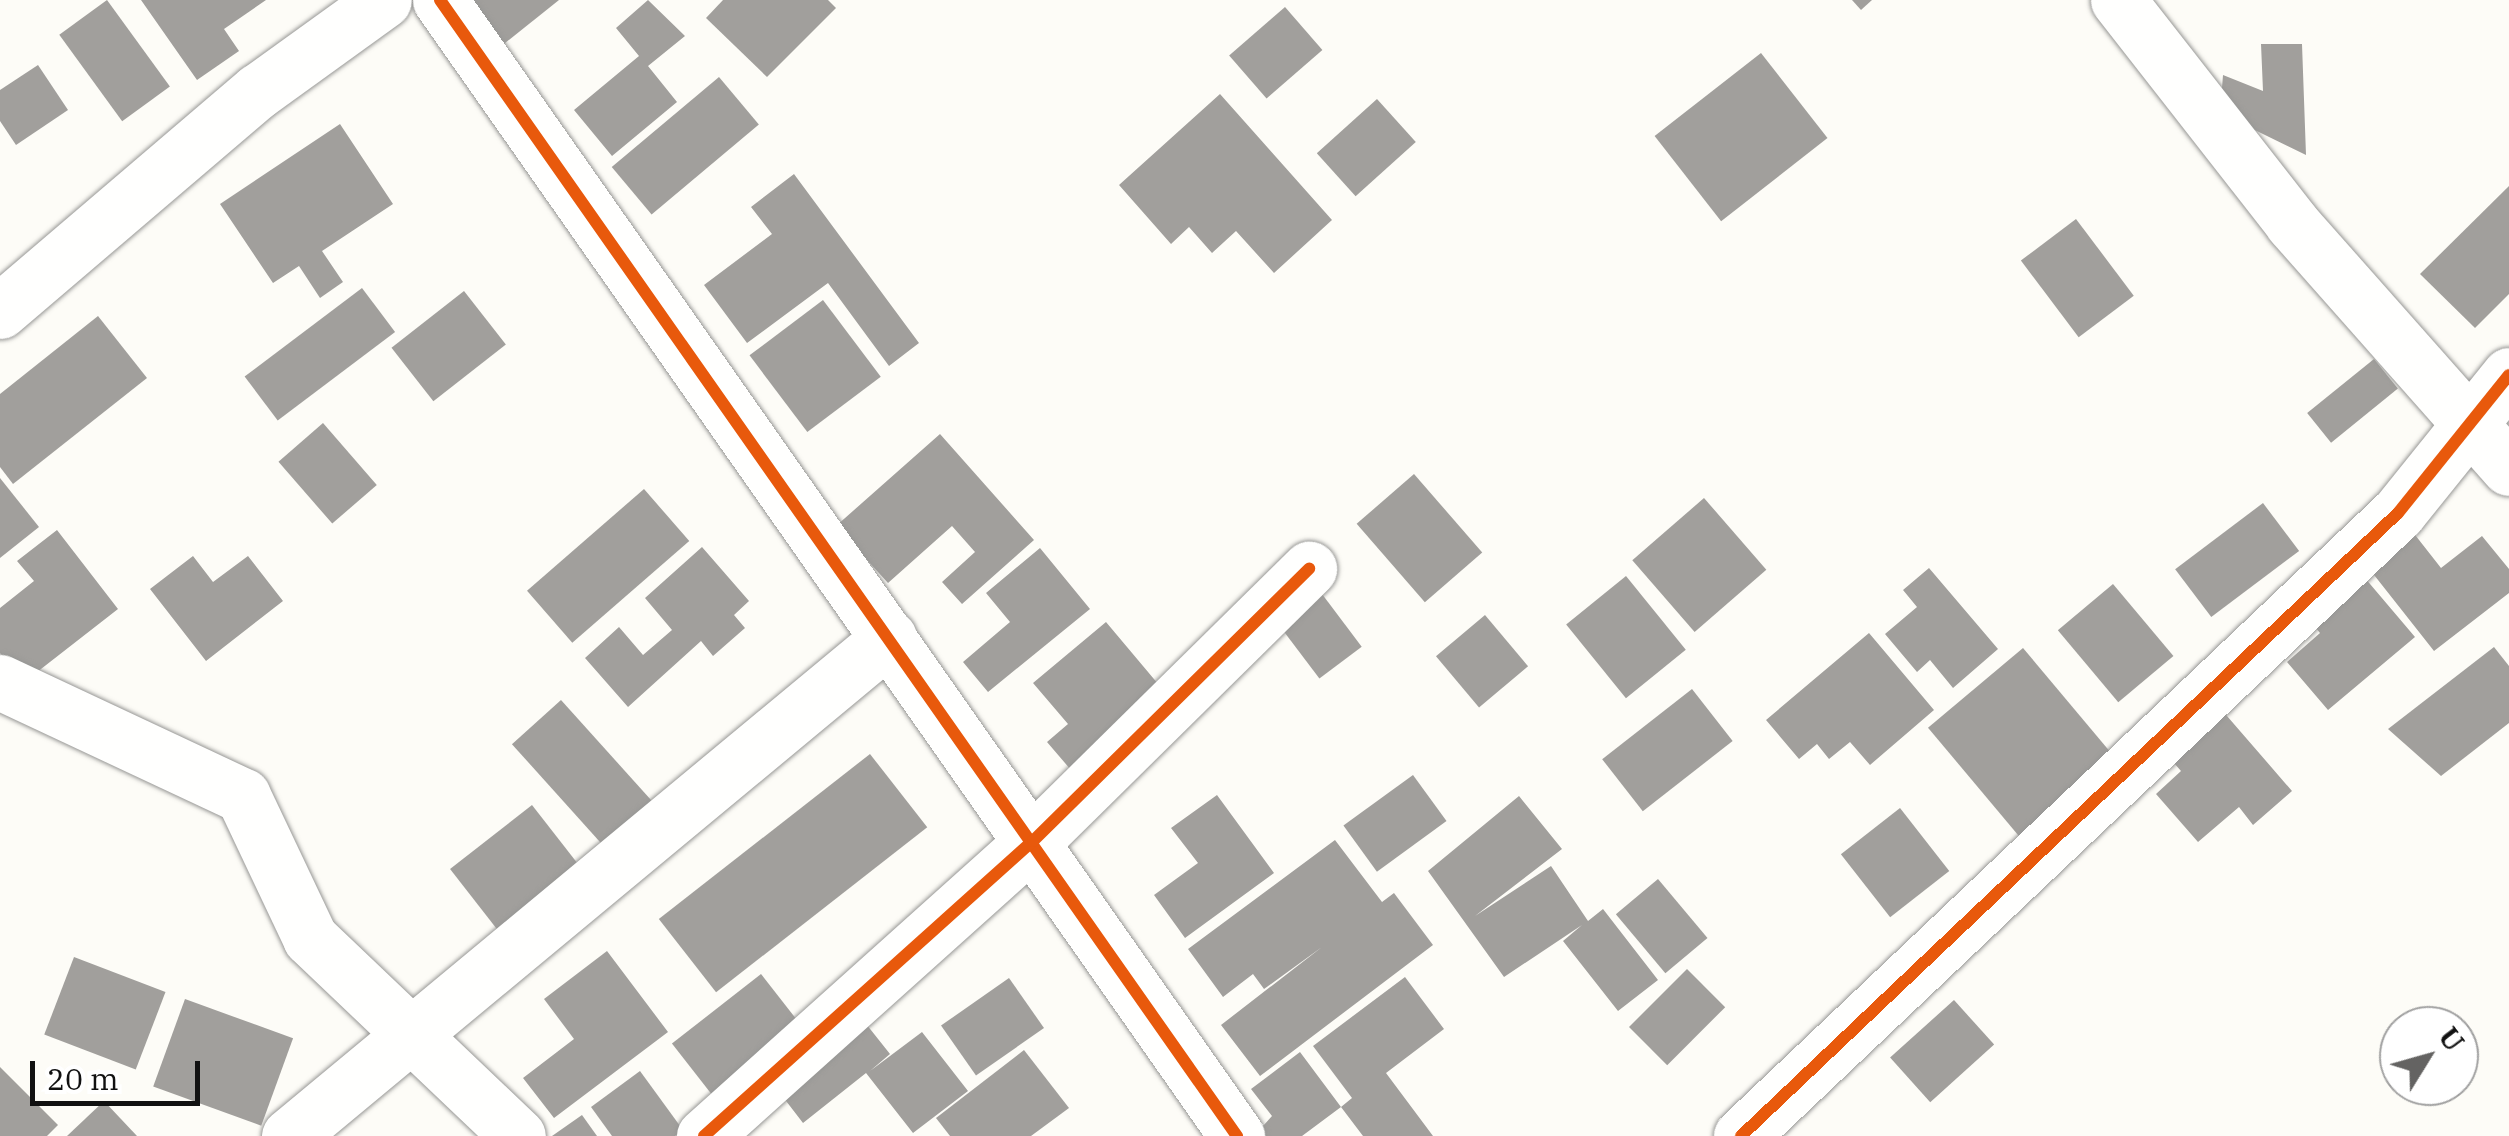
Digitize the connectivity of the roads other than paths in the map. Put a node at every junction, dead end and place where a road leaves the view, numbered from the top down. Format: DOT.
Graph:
graph roads {
  1 [pos="384,0"];
  2 [pos="440,0"];
  3 [pos="2118,0"];
  4 [pos="0,311"];
  5 [pos="2509,374"];
  6 [pos="2471,423"];
  7 [pos="2509,468"];
  8 [pos="1309,569"];
  9 [pos="890,638"];
  10 [pos="0,682"];
  11 [pos="1032,841"];
  12 [pos="406,1034"];
  13 [pos="289,1136"];
  14 [pos="518,1136"];
  15 [pos="704,1136"];
  16 [pos="1236,1136"];
  17 [pos="1741,1136"];
  1 -- 4 [label="street"];
  2 -- 9 [label="street"];
  3 -- 6 [label="street"];
  5 -- 6 [label="street"];
  6 -- 7 [label="street"];
  6 -- 17 [label="street"];
  8 -- 11 [label="street"];
  9 -- 11 [label="street"];
  9 -- 12 [label="street"];
  10 -- 12 [label="street"];
  11 -- 15 [label="street"];
  11 -- 16 [label="street"];
  12 -- 13 [label="street"];
  12 -- 14 [label="street"];
}
